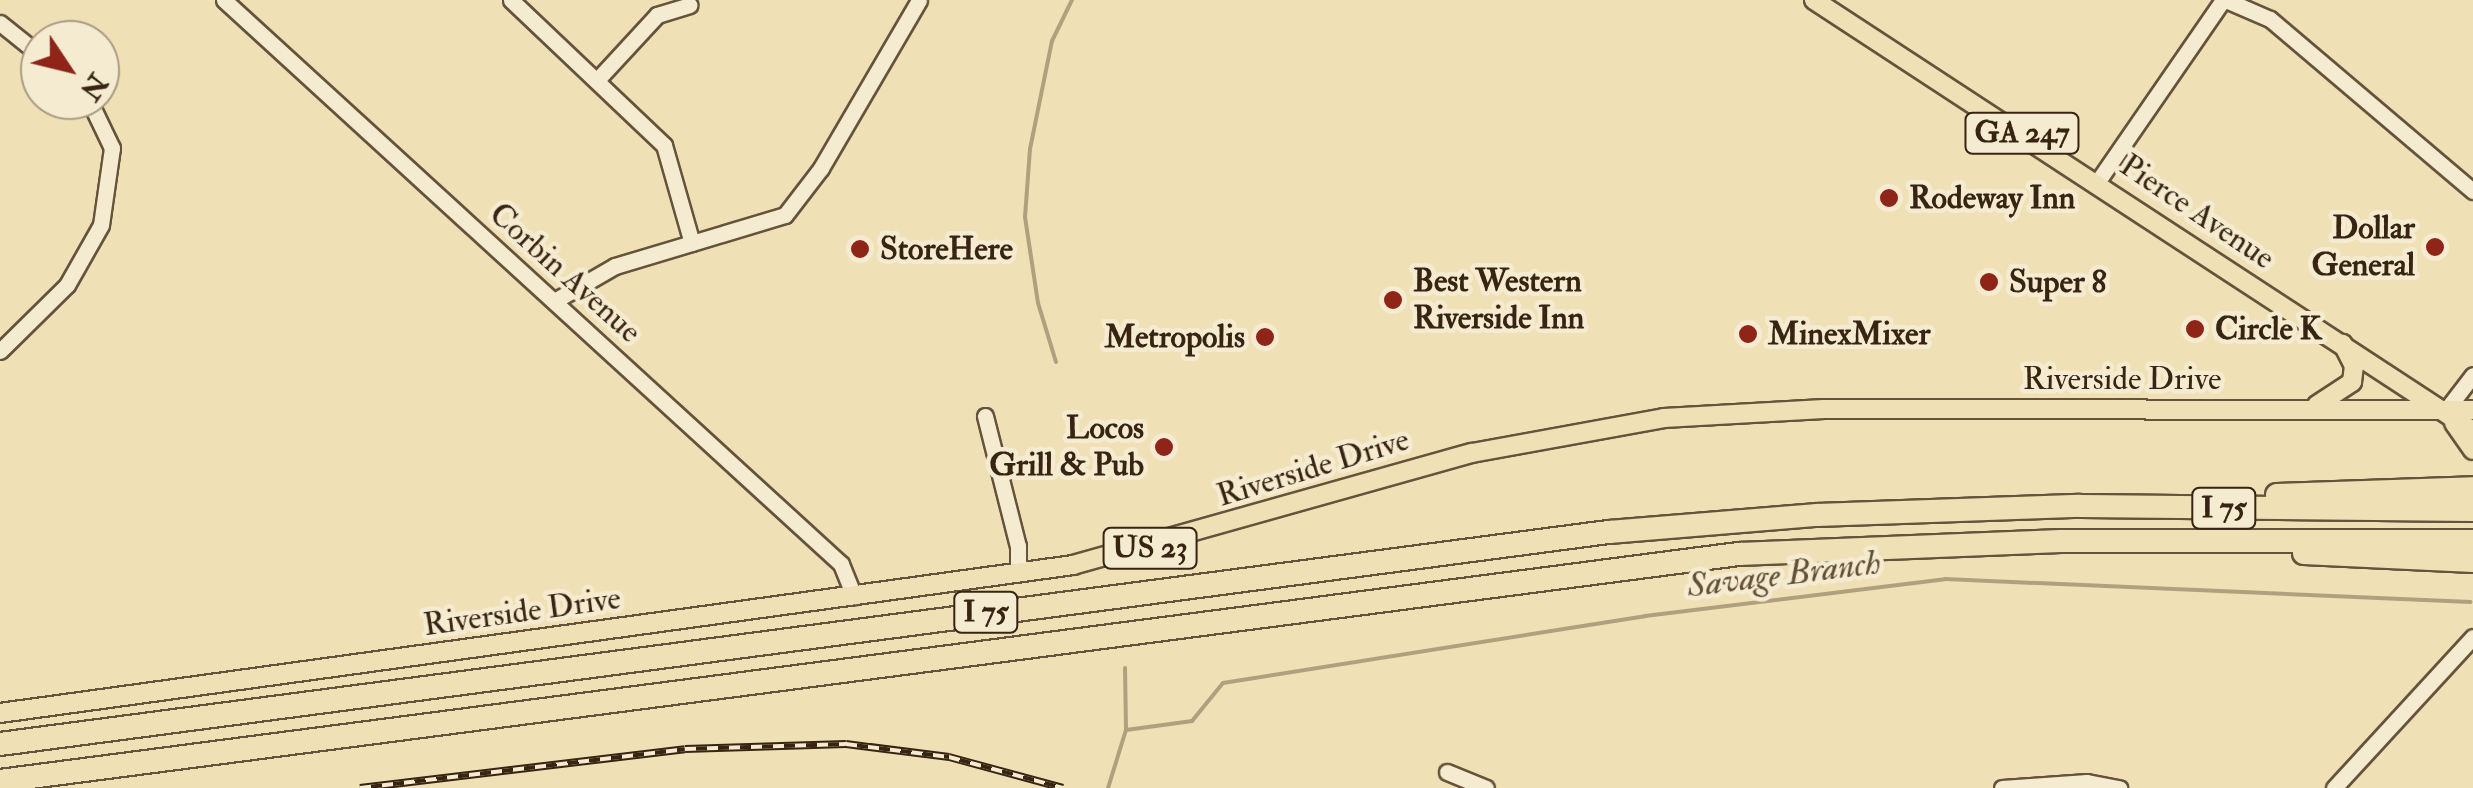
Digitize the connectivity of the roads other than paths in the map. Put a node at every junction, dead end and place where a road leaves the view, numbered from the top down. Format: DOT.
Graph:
graph roads {
  1 [pos="224,0"];
  2 [pos="511,0"];
  3 [pos="920,0"];
  4 [pos="1814,0"];
  5 [pos="2224,0"];
  6 [pos="690,5"];
  7 [pos="0,23"];
  8 [pos="20,39"];
  9 [pos="598,79"];
  10 [pos="99,120"];
  11 [pos="2098,182"];
  12 [pos="2473,192"];
  13 [pos="692,243"];
  14 [pos="556,300"];
  15 [pos="2342,344"];
  16 [pos="0,351"];
  17 [pos="2473,375"];
  18 [pos="2308,409"];
  19 [pos="2446,410"];
  20 [pos="2473,410"];
  21 [pos="985,416"];
  22 [pos="2473,431"];
  23 [pos="2473,450"];
  24 [pos="2473,488"];
  25 [pos="2140,505"];
  26 [pos="2473,510"];
  27 [pos="2473,541"];
  28 [pos="2251,544"];
  29 [pos="2473,561"];
  30 [pos="1018,573"];
  31 [pos="854,598"];
  32 [pos="2473,637"];
  33 [pos="0,713"];
  34 [pos="0,744"];
  35 [pos="1447,772"];
  36 [pos="0,782"];
  37 [pos="2339,787"];
  38 [pos="1486,788"];
  39 [pos="2002,788"];
  40 [pos="2120,788"];
  1 -- 14 [label="street, Corbin Avenue"];
  2 -- 9 [label="street"];
  3 -- 13 [label="street"];
  4 -- 11 [label="main road, Pierce Avenue / GA 247"];
  5 -- 11 [label="street"];
  5 -- 12 [label="street"];
  6 -- 9 [label="street"];
  7 -- 8 [label="street"];
  9 -- 13 [label="street"];
  10 -- 16 [label="street"];
  11 -- 15 [label="main road, Pierce Avenue / GA 247"];
  13 -- 14 [label="street"];
  14 -- 31 [label="street, Corbin Avenue"];
  15 -- 18 [label="main road"];
  15 -- 19 [label="main road, Pierce Avenue / GA 247"];
  17 -- 19 [label="street"];
  18 -- 19 [label="main road, Riverside Drive / US 23"];
  18 -- 30 [label="main road, Riverside Drive / US 23"];
  19 -- 20 [label="main road, Riverside Drive / US 23"];
  19 -- 22 [label="main road, Pierce Avenue / GA 247"];
  19 -- 23 [label="main road, Pierce Avenue / GA 247"];
  21 -- 30 [label="street"];
  24 -- 25 [label="highway"];
  25 -- 26 [label="highway, I 75"];
  25 -- 34 [label="highway, I 75"];
  27 -- 28 [label="highway, I 75"];
  28 -- 29 [label="highway"];
  28 -- 36 [label="highway, I 75"];
  30 -- 31 [label="main road, Riverside Drive / US 23"];
  31 -- 33 [label="main road, Riverside Drive / US 23"];
  32 -- 37 [label="street"];
  35 -- 38 [label="street"];
  39 -- 40 [label="street"];
}
